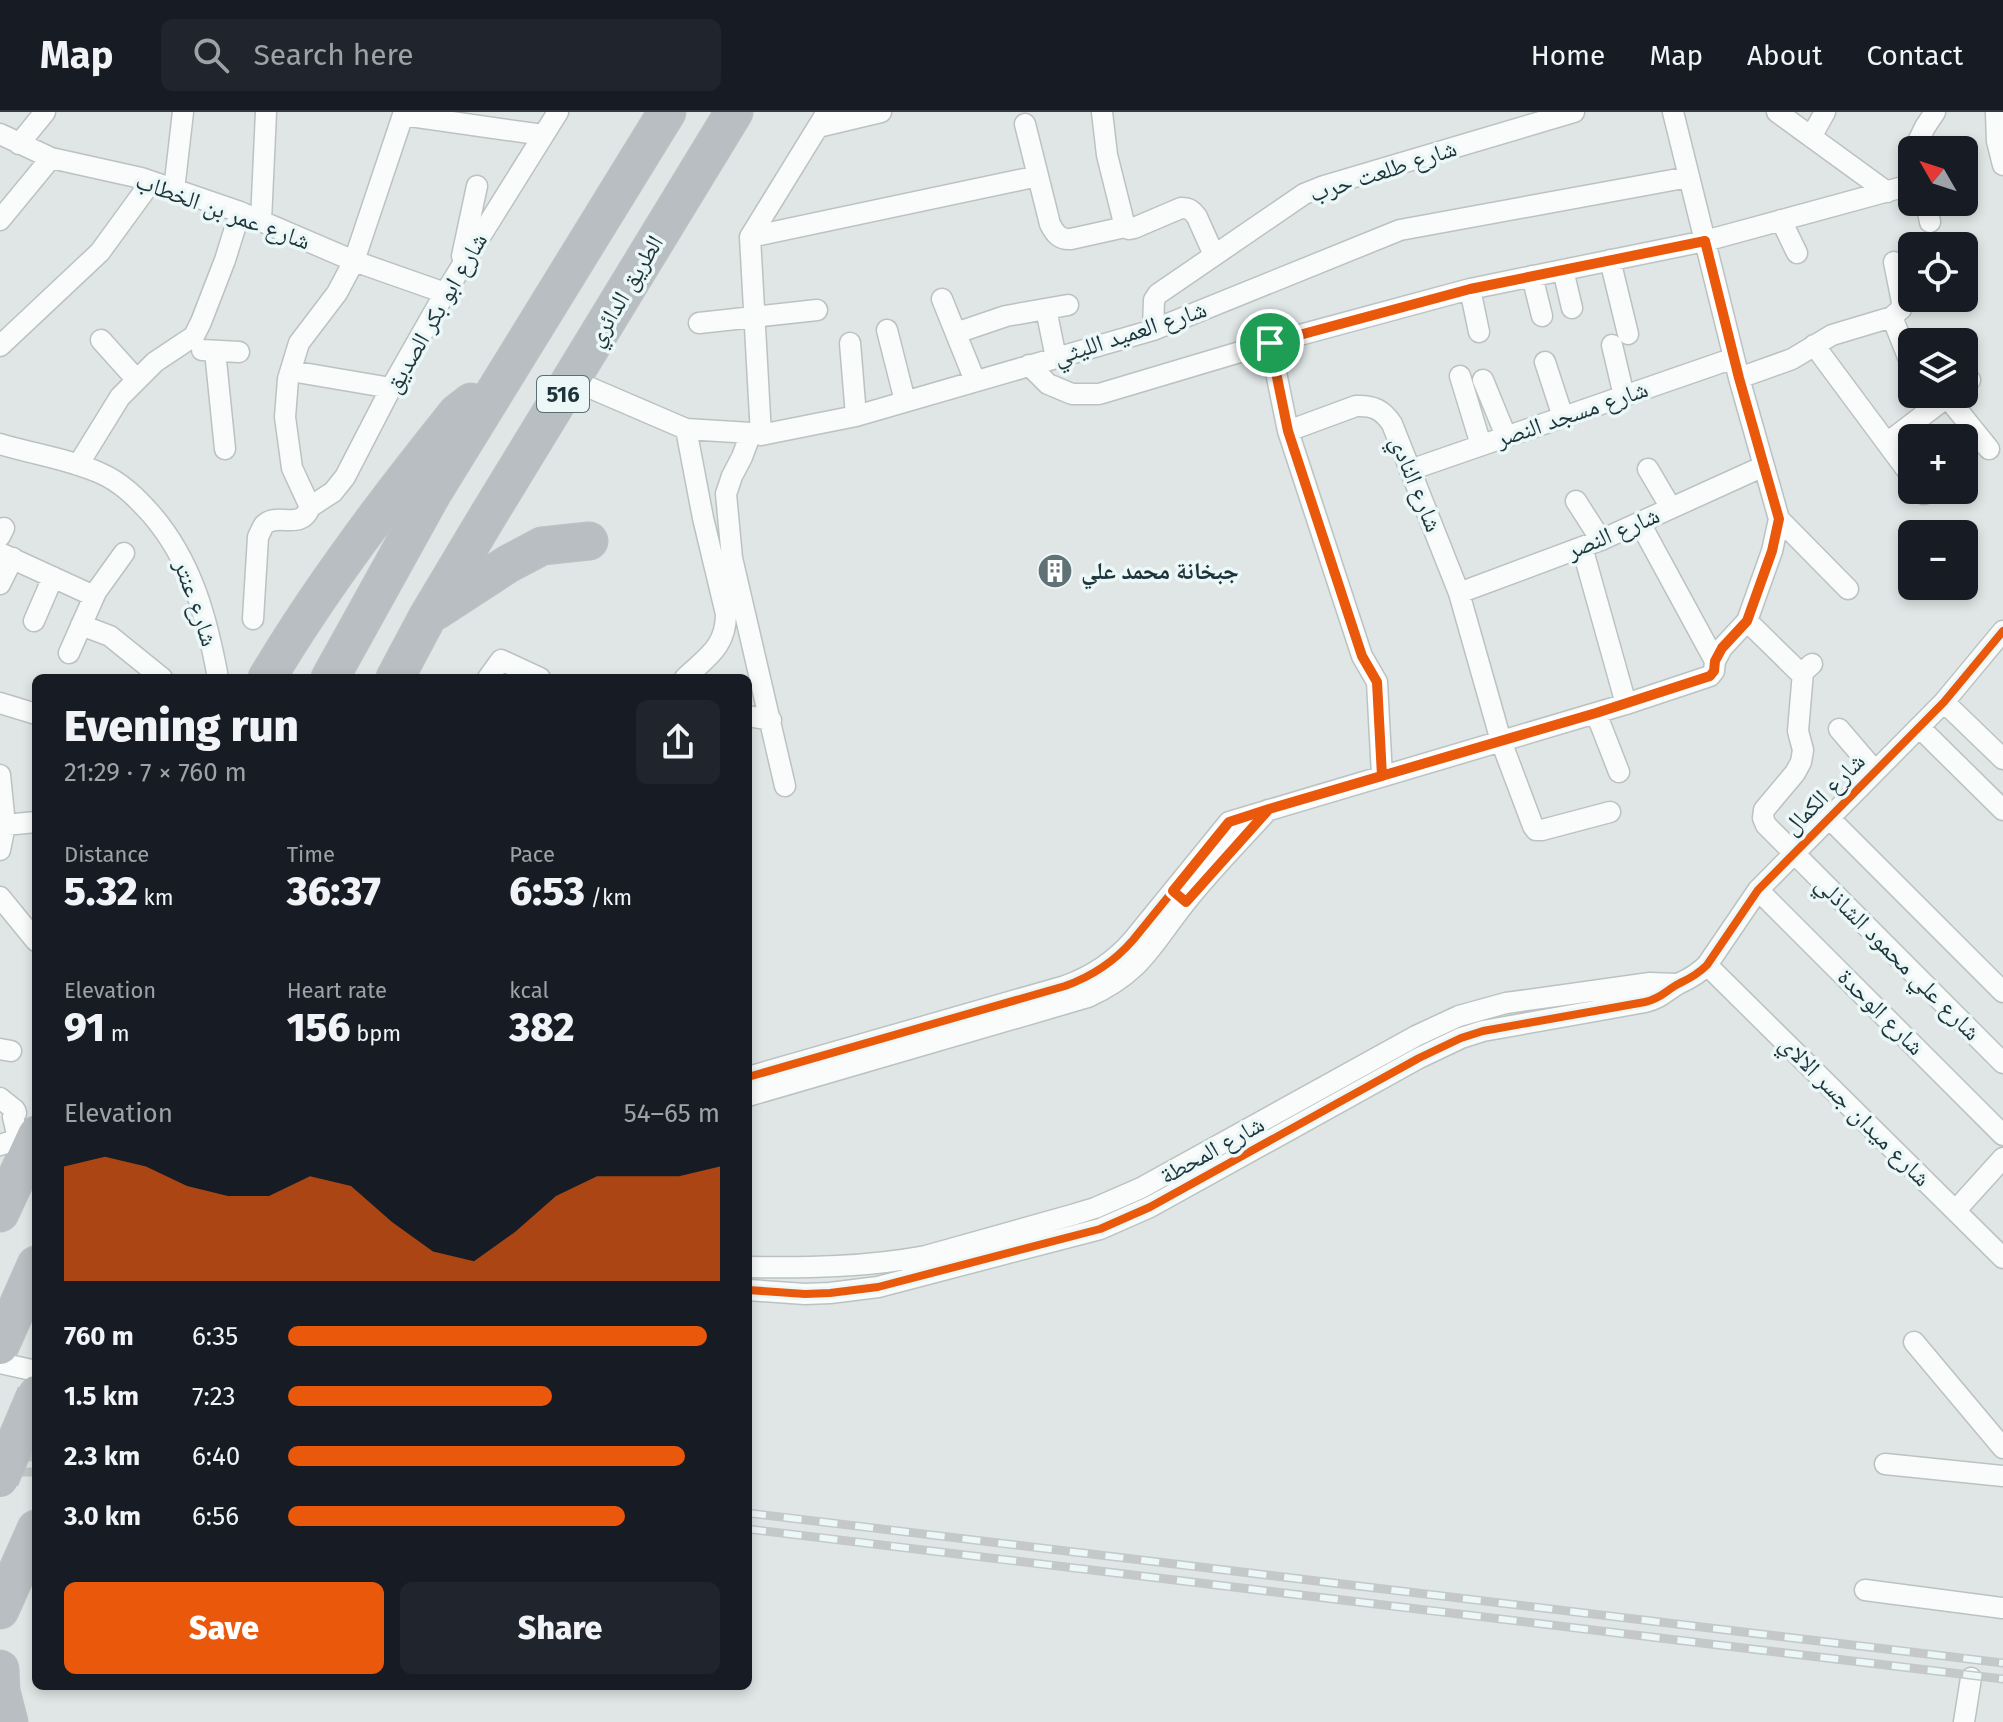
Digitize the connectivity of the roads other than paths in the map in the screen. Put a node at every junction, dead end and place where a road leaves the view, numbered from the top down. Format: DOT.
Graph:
graph roads {
  1 [pos="45,112"];
  2 [pos="183,112"];
  3 [pos="266,112"];
  4 [pos="558,112"];
  5 [pos="667,112"];
  6 [pos="734,112"];
  7 [pos="881,112"];
  8 [pos="1102,112"];
  9 [pos="1574,112"];
  10 [pos="1673,112"];
  11 [pos="1777,112"];
  12 [pos="1825,112"];
  13 [pos="1935,112"];
  14 [pos="1996,113"];
  15 [pos="404,114"];
  16 [pos="823,119"];
  17 [pos="1025,124"];
  18 [pos="0,134"];
  19 [pos="543,135"];
  20 [pos="1921,136"];
  21 [pos="1811,137"];
  22 [pos="19,144"];
  23 [pos="51,158"];
  24 [pos="2003,165"];
  25 [pos="1038,176"];
  26 [pos="1689,177"];
  27 [pos="151,182"];
  28 [pos="477,186"];
  29 [pos="1898,187"];
  30 [pos="174,190"];
  31 [pos="1898,190"];
  32 [pos="240,212"];
  33 [pos="0,220"];
  34 [pos="1781,220"];
  35 [pos="261,221"];
  36 [pos="1125,227"];
  37 [pos="750,237"];
  38 [pos="1705,241"];
  39 [pos="1797,253"];
  40 [pos="1214,255"];
  41 [pos="1610,260"];
  42 [pos="354,261"];
  43 [pos="1894,262"];
  44 [pos="462,266"];
  45 [pos="1563,270"];
  46 [pos="1532,276"];
  47 [pos="1470,289"];
  48 [pos="445,293"];
  49 [pos="942,299"];
  50 [pos="1068,305"];
  51 [pos="1572,308"];
  52 [pos="1046,309"];
  53 [pos="817,310"];
  54 [pos="1542,316"];
  55 [pos="755,317"];
  56 [pos="1892,317"];
  57 [pos="699,323"];
  58 [pos="887,330"];
  59 [pos="1153,330"];
  60 [pos="1479,332"];
  61 [pos="1898,332"];
  62 [pos="956,333"];
  63 [pos="101,340"];
  64 [pos="850,343"];
  65 [pos="1270,343"];
  66 [pos="1814,345"];
  67 [pos="0,346"];
  68 [pos="178,348"];
  69 [pos="215,351"];
  70 [pos="239,352"];
  71 [pos="1056,358"];
  72 [pos="1734,358"];
  73 [pos="1545,362"];
  74 [pos="1029,365"];
  75 [pos="291,371"];
  76 [pos="506,374"];
  77 [pos="1460,376"];
  78 [pos="1739,378"];
  79 [pos="136,379"];
  80 [pos="572,380"];
  81 [pos="1483,380"];
  82 [pos="975,381"];
  83 [pos="391,388"];
  84 [pos="1624,396"];
  85 [pos="905,401"];
  86 [pos="1933,408"];
  87 [pos="1958,408"];
  88 [pos="856,416"];
  89 [pos="1563,417"];
  90 [pos="686,429"];
  91 [pos="1288,431"];
  92 [pos="756,434"];
  93 [pos="1506,436"];
  94 [pos="1887,443"];
  95 [pos="0,444"];
  96 [pos="1481,445"];
  97 [pos="225,449"];
  98 [pos="1989,449"];
  99 [pos="1898,458"];
  100 [pos="78,465"];
  101 [pos="1764,466"];
  102 [pos="1648,469"];
  103 [pos="1410,470"];
  104 [pos="1576,501"];
  105 [pos="310,507"];
  106 [pos="1671,508"];
  107 [pos="1779,519"];
  108 [pos="1640,523"];
  109 [pos="589,541"];
  110 [pos="1592,544"];
  111 [pos="124,553"];
  112 [pos="6,555"];
  113 [pos="53,577"];
  114 [pos="0,584"];
  115 [pos="1848,589"];
  116 [pos="1459,593"];
  117 [pos="94,596"];
  118 [pos="428,616"];
  119 [pos="253,619"];
  120 [pos="34,621"];
  121 [pos="1747,621"];
  122 [pos="81,625"];
  123 [pos="2003,631"];
  124 [pos="69,653"];
  125 [pos="1715,661"];
  126 [pos="157,674"];
  127 [pos="217,674"];
  128 [pos="270,674"];
  129 [pos="332,674"];
  130 [pos="397,674"];
  131 [pos="491,674"];
  132 [pos="531,674"];
  133 [pos="689,674"];
  134 [pos="1944,702"];
  135 [pos="0,703"];
  136 [pos="1626,704"];
  137 [pos="32,713"];
  138 [pos="1596,713"];
  139 [pos="752,717"];
  140 [pos="771,720"];
  141 [pos="1919,727"];
  142 [pos="1839,729"];
  143 [pos="1501,741"];
  144 [pos="2003,758"];
  145 [pos="1875,771"];
  146 [pos="1619,772"];
  147 [pos="0,775"];
  148 [pos="1382,776"];
  149 [pos="785,786"];
  150 [pos="1269,809"];
  151 [pos="2003,810"];
  152 [pos="1610,812"];
  153 [pos="1829,818"];
  154 [pos="32,822"];
  155 [pos="5,825"];
  156 [pos="0,850"];
  157 [pos="1793,854"];
  158 [pos="1758,890"];
  159 [pos="0,897"];
  160 [pos="1179,897"];
  161 [pos="32,936"];
  162 [pos="1707,965"];
  163 [pos="1677,984"];
  164 [pos="2003,992"];
  165 [pos="2003,1063"];
  166 [pos="752,1076"];
  167 [pos="752,1095"];
  168 [pos="0,1098"];
  169 [pos="2003,1135"];
  170 [pos="16,1140"];
  171 [pos="2003,1158"];
  172 [pos="1956,1210"];
  173 [pos="0,1213"];
  174 [pos="2003,1258"];
  175 [pos="752,1267"];
  176 [pos="32,1274"];
  177 [pos="752,1290"];
  178 [pos="1914,1342"];
  179 [pos="0,1346"];
  180 [pos="0,1363"];
  181 [pos="32,1370"];
  182 [pos="32,1403"];
  183 [pos="2003,1448"];
  184 [pos="1885,1464"];
  185 [pos="2003,1476"];
  186 [pos="0,1479"];
  187 [pos="32,1538"];
  188 [pos="1865,1590"];
  189 [pos="1,1607"];
  190 [pos="2003,1608"];
  191 [pos="0,1647"];
  192 [pos="0,1669"];
  193 [pos="1971,1678"];
  194 [pos="9,1722"];
  195 [pos="1964,1722"];
  1 -- 22 [label="street"];
  2 -- 30 [label="street"];
  3 -- 35 [label="street"];
  4 -- 19 [label="street, شارع ابو بكر الصديق"];
  5 -- 76 [label="highway, 516"];
  6 -- 80 [label="highway, الطريق الدائري / 516"];
  7 -- 16 [label="street"];
  8 -- 36 [label="street"];
  9 -- 40 [label="street, شارع طلعت حرب"];
  10 -- 26 [label="street"];
  11 -- 21 [label="street"];
  12 -- 21 [label="street"];
  13 -- 20 [label="street"];
  14 -- 24 [label="street"];
  15 -- 19 [label="street"];
  15 -- 42 [label="street"];
  16 -- 37 [label="street"];
  17 -- 25 [label="street"];
  18 -- 22 [label="street, شارع عمر بن الخطاب"];
  19 -- 44 [label="street, شارع ابو بكر الصديق"];
  21 -- 29 [label="street"];
  22 -- 23 [label="street, شارع عمر بن الخطاب"];
  23 -- 27 [label="street, شارع عمر بن الخطاب"];
  23 -- 33 [label="street"];
  25 -- 36 [label="street"];
  25 -- 37 [label="street"];
  26 -- 38 [label="street"];
  26 -- 59 [label="street, شارع العميد الليثي"];
  27 -- 30 [label="street, شارع عمر بن الخطاب"];
  27 -- 67 [label="street"];
  28 -- 44 [label="street"];
  30 -- 32 [label="street, شارع عمر بن الخطاب"];
  31 -- 34 [label="street"];
  32 -- 35 [label="street, شارع عمر بن الخطاب"];
  32 -- 68 [label="street"];
  34 -- 38 [label="street"];
  34 -- 39 [label="street"];
  35 -- 42 [label="street, شارع عمر بن الخطاب"];
  36 -- 40 [label="street"];
  37 -- 55 [label="street"];
  38 -- 41 [label="street"];
  38 -- 72 [label="street"];
  40 -- 59 [label="street, شارع طلعت حرب"];
  41 -- 45 [label="street"];
  41 -- 84 [label="street"];
  42 -- 48 [label="street, شارع عمر بن الخطاب"];
  42 -- 75 [label="street"];
  43 -- 56 [label="street"];
  44 -- 48 [label="street, شارع ابو بكر الصديق"];
  45 -- 46 [label="street"];
  45 -- 51 [label="street"];
  46 -- 47 [label="street"];
  46 -- 54 [label="street"];
  47 -- 60 [label="street"];
  47 -- 65 [label="street"];
  48 -- 83 [label="street, شارع ابو بكر الصديق"];
  49 -- 62 [label="street"];
  50 -- 52 [label="street"];
  52 -- 62 [label="street"];
  52 -- 71 [label="street"];
  53 -- 55 [label="street"];
  55 -- 57 [label="street"];
  55 -- 92 [label="street"];
  56 -- 61 [label="street"];
  56 -- 66 [label="street"];
  58 -- 85 [label="street"];
  59 -- 71 [label="street, شارع العميد الليثي"];
  62 -- 82 [label="street"];
  63 -- 79 [label="street"];
  64 -- 88 [label="street"];
  65 -- 74 [label="street"];
  65 -- 91 [label="street"];
  66 -- 78 [label="street"];
  66 -- 94 [label="street"];
  68 -- 69 [label="street"];
  68 -- 79 [label="street"];
  69 -- 70 [label="street"];
  69 -- 97 [label="street"];
  71 -- 74 [label="street, شارع العميد الليثي"];
  72 -- 78 [label="street"];
  72 -- 84 [label="street, شارع مسجد النصر"];
  73 -- 89 [label="street"];
  74 -- 82 [label="street, شارع العميد الليثي"];
  75 -- 83 [label="street"];
  75 -- 105 [label="street"];
  76 -- 128 [label="highway, 516"];
  76 -- 129 [label="highway, 516"];
  77 -- 96 [label="street"];
  78 -- 101 [label="street"];
  79 -- 100 [label="street"];
  80 -- 90 [label="street, شارع العميد الليثي"];
  80 -- 118 [label="highway, الطريق الدائري / 516"];
  81 -- 93 [label="street"];
  82 -- 85 [label="street, شارع العميد الليثي"];
  83 -- 105 [label="street, شارع ابو بكر الصديق"];
  84 -- 89 [label="street, شارع مسجد النصر"];
  85 -- 88 [label="street, شارع العميد الليثي"];
  86 -- 94 [label="street"];
  87 -- 98 [label="street"];
  88 -- 92 [label="street, شارع العميد الليثي"];
  89 -- 93 [label="street, شارع مسجد النصر"];
  90 -- 92 [label="street, شارع العميد الليثي"];
  90 -- 133 [label="street"];
  91 -- 103 [label="street, شارع النادي"];
  91 -- 148 [label="street"];
  92 -- 140 [label="street"];
  93 -- 96 [label="street, شارع مسجد النصر"];
  94 -- 99 [label="street"];
  95 -- 100 [label="street, شارع عنتر"];
  96 -- 103 [label="street, شارع مسجد النصر"];
  100 -- 127 [label="street, شارع عنتر"];
  101 -- 106 [label="street, شارع النصر"];
  101 -- 107 [label="street"];
  102 -- 106 [label="street"];
  103 -- 116 [label="street, شارع النادي"];
  104 -- 110 [label="street"];
  105 -- 119 [label="street, شارع ابو بكر الصديق"];
  106 -- 108 [label="street, شارع النصر"];
  107 -- 115 [label="street"];
  107 -- 121 [label="street"];
  108 -- 110 [label="street, شارع النصر"];
  108 -- 125 [label="street"];
  109 -- 118 [label="highway"];
  110 -- 116 [label="street, شارع النصر"];
  110 -- 136 [label="street"];
  111 -- 117 [label="street"];
  112 -- 113 [label="street"];
  112 -- 114 [label="street"];
  113 -- 117 [label="street"];
  113 -- 120 [label="street"];
  116 -- 143 [label="street, شارع النادي"];
  117 -- 122 [label="street"];
  118 -- 130 [label="highway, الطريق الدائري / 516"];
  121 -- 125 [label="street"];
  121 -- 157 [label="street, شارع علي محمود الشاذلي"];
  122 -- 124 [label="street"];
  122 -- 126 [label="street"];
  123 -- 134 [label="street, شارع الكمال"];
  125 -- 136 [label="street"];
  131 -- 132 [label="street"];
  134 -- 141 [label="street, شارع الكمال"];
  134 -- 144 [label="street"];
  135 -- 137 [label="street"];
  136 -- 138 [label="street"];
  138 -- 143 [label="street"];
  138 -- 146 [label="street"];
  139 -- 140 [label="street"];
  140 -- 149 [label="street"];
  141 -- 145 [label="street, شارع الكمال"];
  141 -- 151 [label="street"];
  142 -- 145 [label="street"];
  143 -- 148 [label="street"];
  143 -- 152 [label="street, شارع النادي"];
  145 -- 153 [label="street, شارع الكمال"];
  147 -- 155 [label="street"];
  148 -- 150 [label="street"];
  150 -- 160 [label="street"];
  150 -- 160 [label="street"];
  153 -- 157 [label="street, شارع الكمال"];
  153 -- 164 [label="street"];
  154 -- 155 [label="street"];
  155 -- 156 [label="street"];
  157 -- 158 [label="street, شارع الكمال"];
  157 -- 165 [label="street, شارع علي محمود الشاذلي"];
  158 -- 162 [label="street, شارع الكمال"];
  158 -- 169 [label="street, شارع الوحدة"];
  159 -- 161 [label="street"];
  160 -- 166 [label="street"];
  160 -- 167 [label="street"];
  162 -- 163 [label="street, شارع الكمال"];
  162 -- 172 [label="street, شارع ميدان جسر الالاي"];
  163 -- 175 [label="street, شارع المحطة"];
  163 -- 177 [label="street, شارع المحطة"];
  168 -- 170 [label="street"];
  170 -- 173 [label="highway"];
  171 -- 172 [label="street"];
  172 -- 174 [label="street, شارع ميدان جسر الالاي"];
  176 -- 179 [label="highway"];
  178 -- 183 [label="street"];
  180 -- 181 [label="street"];
  182 -- 186 [label="highway, bridge"];
  184 -- 185 [label="street"];
  187 -- 189 [label="highway"];
  188 -- 190 [label="street"];
  189 -- 191 [label="highway"];
  192 -- 194 [label="highway"];
  193 -- 195 [label="street"];
}
